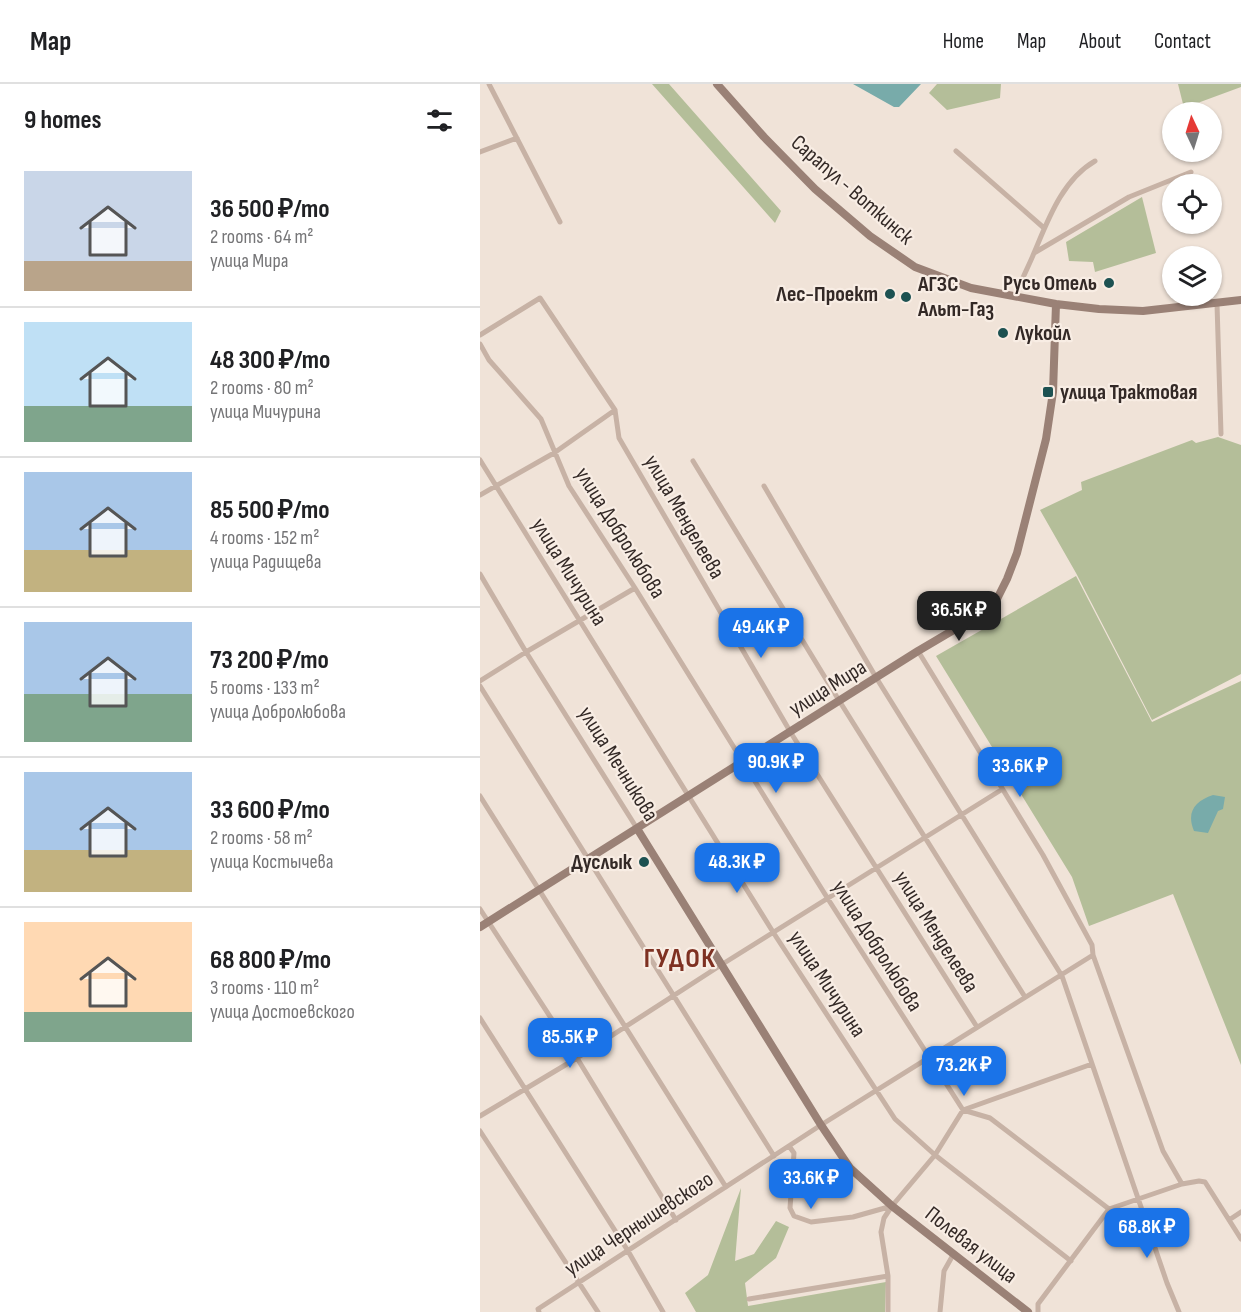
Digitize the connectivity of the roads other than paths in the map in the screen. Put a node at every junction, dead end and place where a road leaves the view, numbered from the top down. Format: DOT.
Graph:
graph roads {
  1 [pos="489,84"];
  2 [pos="717,84"];
  3 [pos="518,138"];
  4 [pos="956,151"];
  5 [pos="480,153"];
  6 [pos="1095,160"];
  7 [pos="1191,172"];
  8 [pos="561,222"];
  9 [pos="1044,228"];
  10 [pos="1034,253"];
  11 [pos="1016,297"];
  12 [pos="1241,300"];
  13 [pos="1056,303"];
  14 [pos="1222,303"];
  15 [pos="1196,306"];
  16 [pos="1217,306"];
  17 [pos="480,335"];
  18 [pos="480,344"];
  19 [pos="615,410"];
  20 [pos="1221,434"];
  21 [pos="554,453"];
  22 [pos="480,459"];
  23 [pos="693,461"];
  24 [pos="496,486"];
  25 [pos="764,486"];
  26 [pos="480,495"];
  27 [pos="480,574"];
  28 [pos="635,588"];
  29 [pos="580,621"];
  30 [pos="918,651"];
  31 [pos="526,652"];
  32 [pos="877,679"];
  33 [pos="480,681"];
  34 [pos="480,686"];
  35 [pos="840,702"];
  36 [pos="791,733"];
  37 [pos="743,762"];
  38 [pos="1001,789"];
  39 [pos="480,796"];
  40 [pos="690,796"];
  41 [pos="962,814"];
  42 [pos="638,830"];
  43 [pos="926,836"];
  44 [pos="587,861"];
  45 [pos="876,868"];
  46 [pos="539,891"];
  47 [pos="828,898"];
  48 [pos="480,909"];
  49 [pos="488,922"];
  50 [pos="480,927"];
  51 [pos="773,932"];
  52 [pos="1093,955"];
  53 [pos="721,965"];
  54 [pos="1062,976"];
  55 [pos="672,996"];
  56 [pos="1025,997"];
  57 [pos="480,1018"];
  58 [pos="976,1027"];
  59 [pos="626,1028"];
  60 [pos="577,1058"];
  61 [pos="928,1058"];
  62 [pos="1092,1064"];
  63 [pos="525,1090"];
  64 [pos="876,1091"];
  65 [pos="963,1110"];
  66 [pos="480,1116"];
  67 [pos="821,1125"];
  68 [pos="480,1131"];
  69 [pos="789,1146"];
  70 [pos="935,1155"];
  71 [pos="774,1156"];
  72 [pos="1182,1184"];
  73 [pos="726,1187"];
  74 [pos="1138,1198"];
  75 [pos="892,1206"];
  76 [pos="1109,1209"];
  77 [pos="1241,1212"];
  78 [pos="676,1220"];
  79 [pos="1229,1220"];
  80 [pos="1241,1239"];
  81 [pos="628,1251"];
  82 [pos="953,1255"];
  83 [pos="1071,1261"];
  84 [pos="888,1276"];
  85 [pos="580,1283"];
  86 [pos="749,1299"];
  87 [pos="538,1311"];
  88 [pos="598,1312"];
  89 [pos="663,1312"];
  90 [pos="888,1312"];
  91 [pos="940,1312"];
  92 [pos="1028,1312"];
  93 [pos="1038,1312"];
  94 [pos="1179,1312"];
  1 -- 3 [label="street"];
  2 -- 11 [label="main road, Сарапул - Воткинск"];
  3 -- 5 [label="street"];
  3 -- 8 [label="street"];
  4 -- 9 [label="street"];
  6 -- 9 [label="street"];
  7 -- 10 [label="street"];
  9 -- 10 [label="street"];
  10 -- 11 [label="street"];
  11 -- 13 [label="main road, Сарапул - Воткинск"];
  12 -- 14 [label="main road, Сарапул - Воткинск"];
  13 -- 15 [label="main road, Сарапул - Воткинск"];
  13 -- 30 [label="main road, улица Мира"];
  16 -- 20 [label="street"];
  17 -- 19 [label="street, улица Менделеева"];
  18 -- 21 [label="street, улица Добролюбова"];
  19 -- 21 [label="street"];
  19 -- 36 [label="street, улица Менделеева"];
  21 -- 24 [label="street"];
  21 -- 28 [label="street, улица Добролюбова"];
  22 -- 24 [label="street, улица Мичурина"];
  23 -- 35 [label="street"];
  24 -- 26 [label="street"];
  24 -- 29 [label="street, улица Мичурина"];
  25 -- 32 [label="street"];
  27 -- 31 [label="street, улица Мечникова"];
  28 -- 29 [label="street"];
  28 -- 37 [label="street, улица Добролюбова"];
  29 -- 31 [label="street"];
  29 -- 40 [label="street, улица Мичурина"];
  30 -- 32 [label="main road, улица Мира"];
  30 -- 38 [label="street"];
  31 -- 33 [label="street"];
  31 -- 42 [label="street, улица Мечникова"];
  32 -- 35 [label="main road, улица Мира"];
  32 -- 41 [label="street"];
  34 -- 44 [label="street"];
  35 -- 36 [label="main road, улица Мира"];
  35 -- 43 [label="street"];
  36 -- 37 [label="main road, улица Мира"];
  36 -- 45 [label="street, улица Менделеева"];
  37 -- 40 [label="main road, улица Мира"];
  37 -- 47 [label="street, улица Добролюбова"];
  38 -- 41 [label="street"];
  38 -- 52 [label="street"];
  39 -- 46 [label="street"];
  40 -- 42 [label="main road, улица Мира"];
  40 -- 51 [label="street, улица Мичурина"];
  41 -- 43 [label="street"];
  41 -- 54 [label="street"];
  42 -- 44 [label="main road, улица Мира"];
  42 -- 53 [label="main road, улица Мечникова"];
  43 -- 45 [label="street"];
  43 -- 56 [label="street"];
  44 -- 46 [label="main road, улица Мира"];
  44 -- 55 [label="street"];
  45 -- 47 [label="street"];
  45 -- 58 [label="street, улица Менделеева"];
  46 -- 49 [label="main road, улица Мира"];
  46 -- 59 [label="street"];
  47 -- 51 [label="street"];
  47 -- 61 [label="street, улица Добролюбова"];
  48 -- 49 [label="street"];
  49 -- 50 [label="main road, улица Мира"];
  49 -- 60 [label="street"];
  51 -- 53 [label="street"];
  51 -- 64 [label="street, улица Мичурина"];
  52 -- 54 [label="street, улица Чернышевского"];
  52 -- 72 [label="street"];
  53 -- 55 [label="street"];
  53 -- 67 [label="main road, улица Мечникова"];
  54 -- 56 [label="street, улица Чернышевского"];
  54 -- 62 [label="street"];
  55 -- 59 [label="street"];
  55 -- 71 [label="street"];
  56 -- 58 [label="street, улица Чернышевского"];
  57 -- 63 [label="street"];
  58 -- 61 [label="street, улица Чернышевского"];
  59 -- 60 [label="street"];
  59 -- 73 [label="street"];
  60 -- 63 [label="street"];
  60 -- 78 [label="street"];
  61 -- 64 [label="street, улица Чернышевского"];
  61 -- 65 [label="street, улица Добролюбова"];
  62 -- 65 [label="street"];
  62 -- 74 [label="street"];
  63 -- 66 [label="street"];
  63 -- 81 [label="street"];
  64 -- 67 [label="street, улица Чернышевского"];
  64 -- 70 [label="street, улица Мичурина"];
  65 -- 70 [label="street"];
  65 -- 76 [label="street"];
  67 -- 69 [label="street, улица Чернышевского"];
  67 -- 75 [label="main road, Полевая улица"];
  68 -- 85 [label="street"];
  69 -- 71 [label="street, улица Чернышевского"];
  69 -- 75 [label="street"];
  70 -- 75 [label="street"];
  70 -- 83 [label="street, улица Мичурина"];
  71 -- 73 [label="street, улица Чернышевского"];
  72 -- 74 [label="street"];
  72 -- 79 [label="street"];
  73 -- 78 [label="street, улица Чернышевского"];
  74 -- 76 [label="street"];
  74 -- 94 [label="street"];
  75 -- 82 [label="main road, Полевая улица"];
  75 -- 84 [label="street, Полевая улица"];
  76 -- 83 [label="street"];
  77 -- 79 [label="street"];
  78 -- 81 [label="street, улица Чернышевского"];
  79 -- 80 [label="street"];
  81 -- 85 [label="street, улица Чернышевского"];
  81 -- 89 [label="street"];
  82 -- 91 [label="street"];
  82 -- 92 [label="main road, Полевая улица"];
  83 -- 93 [label="street"];
  84 -- 86 [label="street"];
  84 -- 90 [label="street, Полевая улица"];
  85 -- 87 [label="street, улица Чернышевского"];
  85 -- 88 [label="street"];
}
